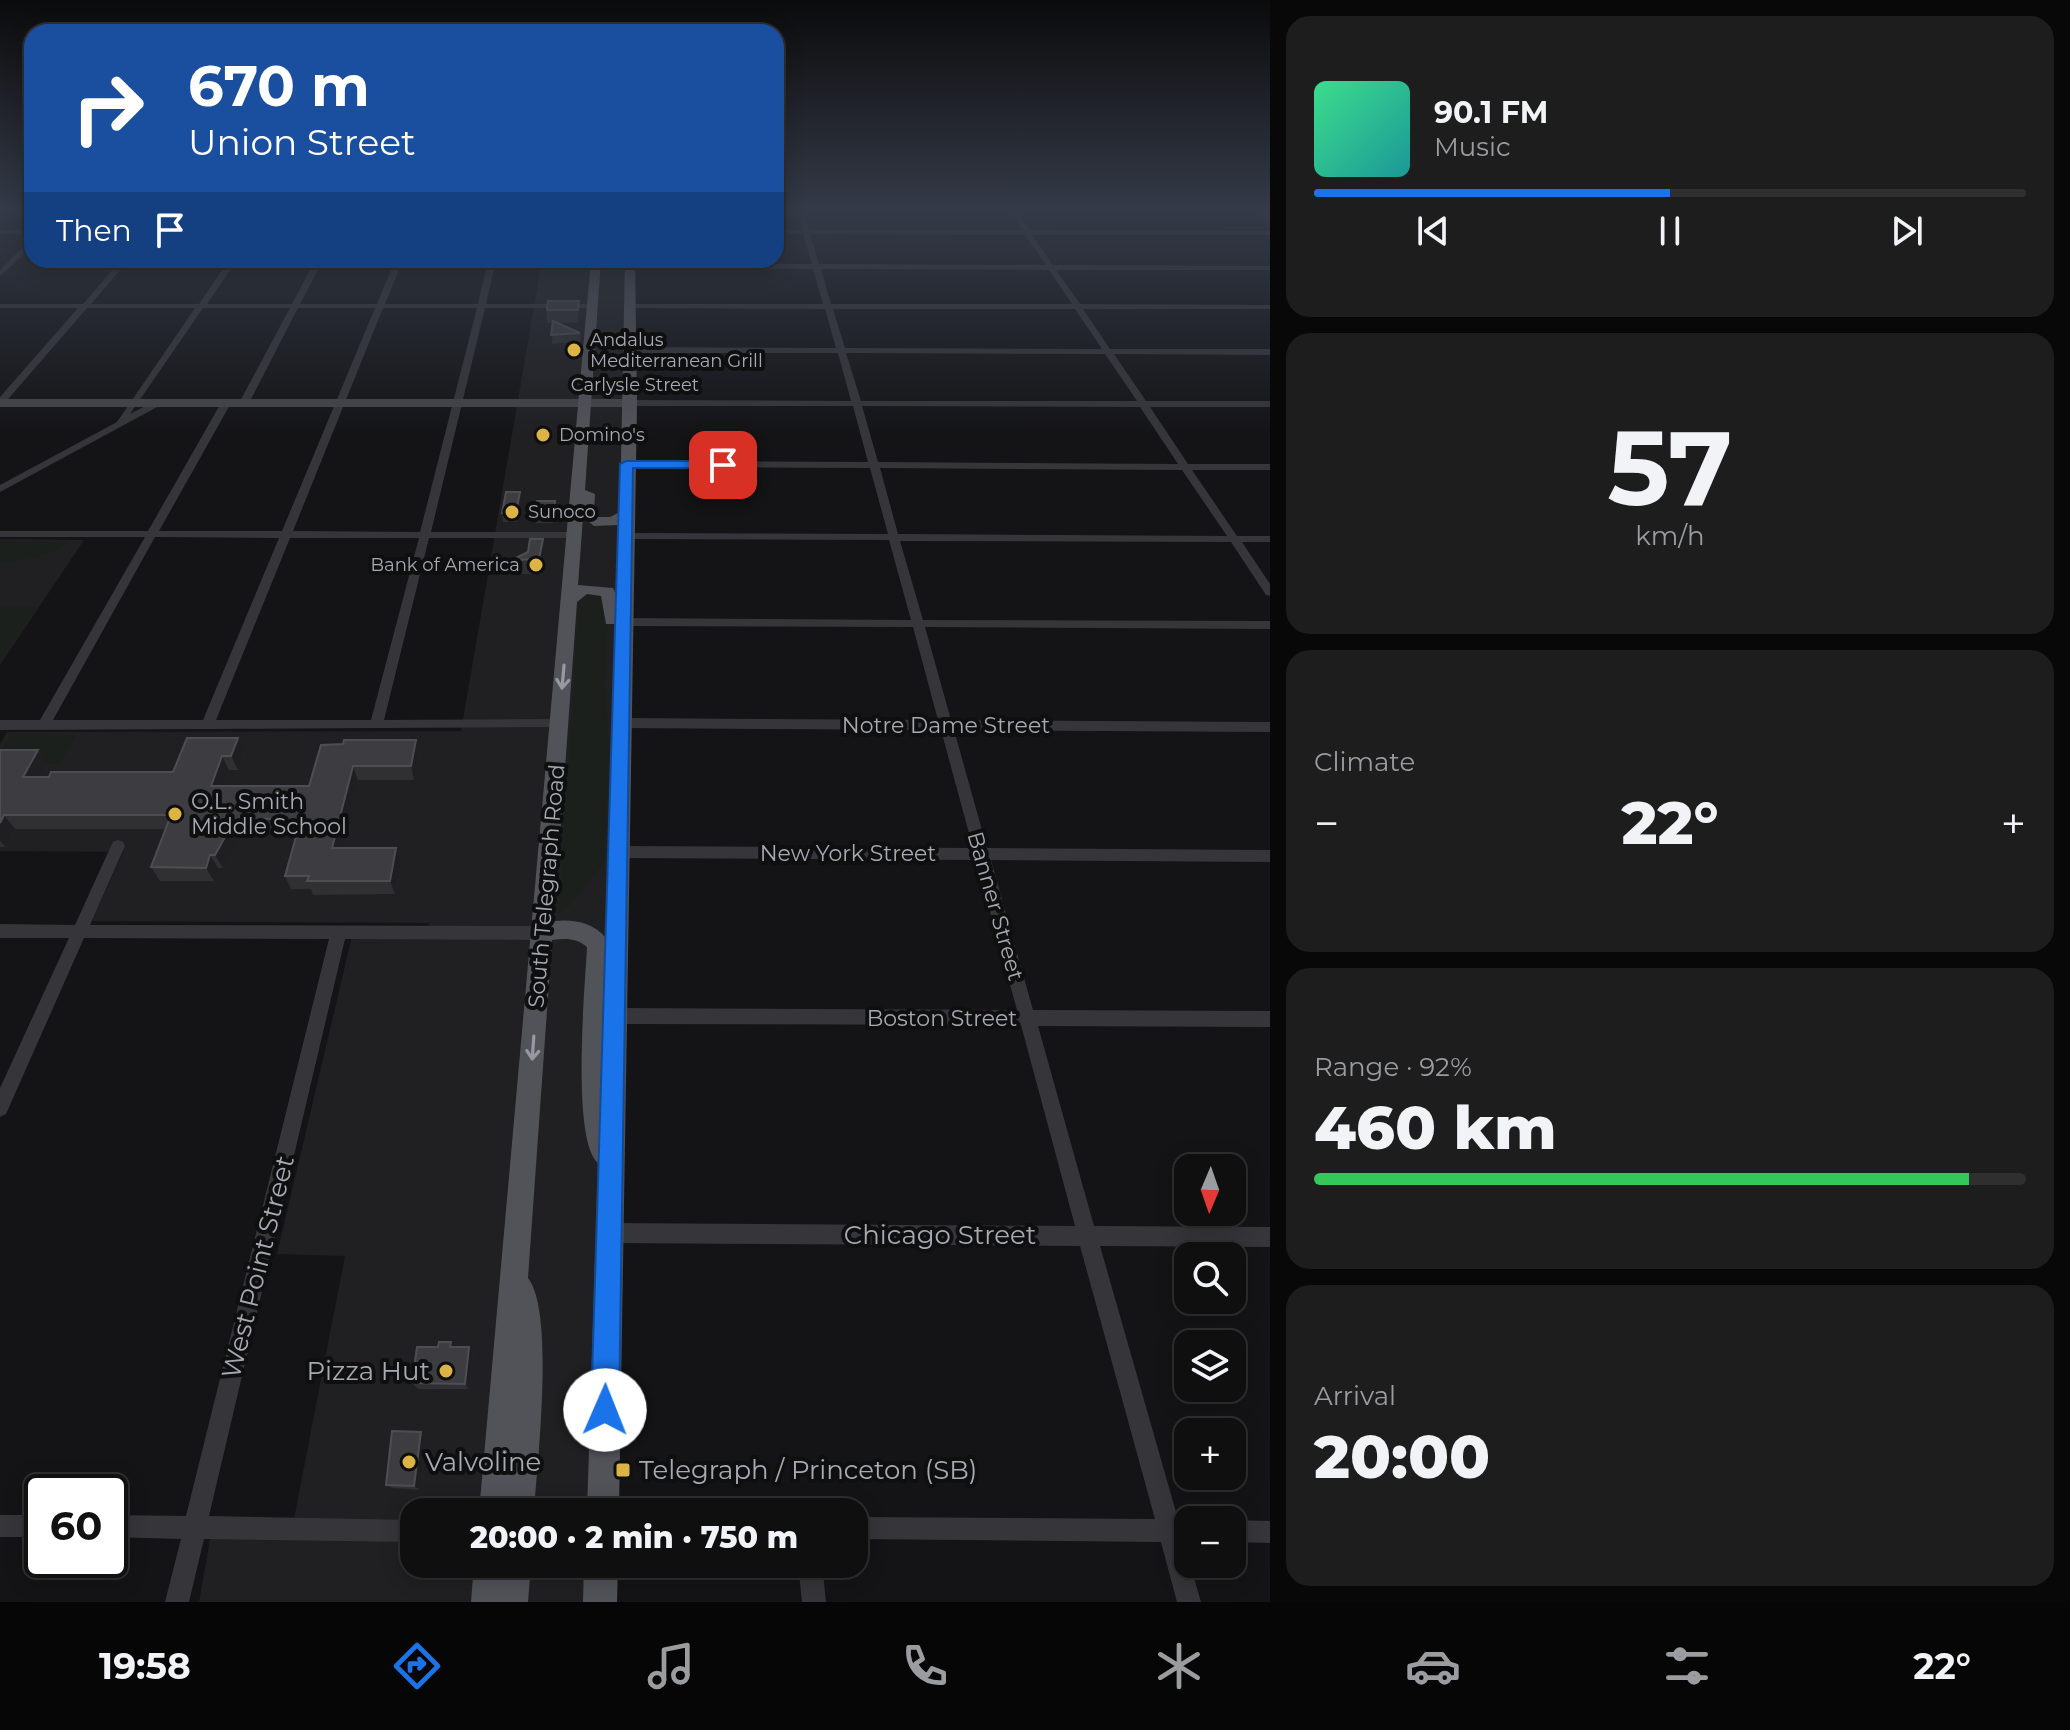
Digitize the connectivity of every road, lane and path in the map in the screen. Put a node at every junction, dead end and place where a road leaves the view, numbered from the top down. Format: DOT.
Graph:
graph roads {
  1 [pos="103,286"];
  2 [pos="216,286"];
  3 [pos="306,286"];
  4 [pos="389,286"];
  5 [pos="486,286"];
  6 [pos="594,286"];
  7 [pos="624,286"];
  8 [pos="822,286"];
  9 [pos="1064,286"];
  10 [pos="593,303"];
  11 [pos="0,306"];
  12 [pos="85,306"];
  13 [pos="202,306"];
  14 [pos="296,306"];
  15 [pos="381,306"];
  16 [pos="481,306"];
  17 [pos="629,306"];
  18 [pos="828,306"];
  19 [pos="1079,307"];
  20 [pos="1270,307"];
  21 [pos="841,350"];
  22 [pos="1108,351"];
  23 [pos="1270,352"];
  24 [pos="629,353"];
  25 [pos="0,403"];
  26 [pos="134,403"];
  27 [pos="158,403"];
  28 [pos="226,403"];
  29 [pos="244,403"];
  30 [pos="342,403"];
  31 [pos="459,403"];
  32 [pos="586,403"];
  33 [pos="630,403"];
  34 [pos="857,404"];
  35 [pos="1144,404"];
  36 [pos="1270,404"];
  37 [pos="121,421"];
  38 [pos="583,431"];
  39 [pos="626,464"];
  40 [pos="874,466"];
  41 [pos="1187,467"];
  42 [pos="1270,467"];
  43 [pos="0,489"];
  44 [pos="625,515"];
  45 [pos="0,534"];
  46 [pos="152,535"];
  47 [pos="286,535"];
  48 [pos="424,535"];
  49 [pos="575,535"];
  50 [pos="625,536"];
  51 [pos="893,537"];
  52 [pos="1235,539"];
  53 [pos="1270,539"];
  54 [pos="1270,592"];
  55 [pos="570,599"];
  56 [pos="624,622"];
  57 [pos="918,623"];
  58 [pos="1270,625"];
  59 [pos="208,724"];
  60 [pos="376,724"];
  61 [pos="559,724"];
  62 [pos="44,725"];
  63 [pos="946,725"];
  64 [pos="1,727"];
  65 [pos="1270,727"];
  66 [pos="621,732"];
  67 [pos="118,846"];
  68 [pos="618,852"];
  69 [pos="981,853"];
  70 [pos="1270,856"];
  71 [pos="0,931"];
  72 [pos="79,932"];
  73 [pos="339,932"];
  74 [pos="541,933"];
  75 [pos="615,1016"];
  76 [pos="1027,1018"];
  77 [pos="1270,1019"];
  78 [pos="0,1108"];
  79 [pos="610,1184"];
  80 [pos="609,1233"];
  81 [pos="1088,1236"];
  82 [pos="1270,1237"];
  83 [pos="515,1261"];
  84 [pos="496,1498"];
  85 [pos="519,1498"];
  86 [pos="603,1498"];
  87 [pos="1174,1515"];
  88 [pos="0,1526"];
  89 [pos="24,1526"];
  90 [pos="128,1527"];
  91 [pos="868,1528"];
  92 [pos="195,1529"];
  93 [pos="400,1531"];
  94 [pos="1174,1531"];
  95 [pos="1246,1531"];
  96 [pos="1270,1532"];
  97 [pos="490,1578"];
  98 [pos="513,1578"];
  99 [pos="601,1578"];
  100 [pos="811,1578"];
  101 [pos="1186,1578"];
  102 [pos="177,1602"];
  103 [pos="488,1602"];
  104 [pos="511,1602"];
  105 [pos="600,1602"];
  106 [pos="814,1602"];
  107 [pos="1189,1602"];
  1 -- 12 [label="street"];
  2 -- 13 [label="street"];
  3 -- 14 [label="street"];
  4 -- 15 [label="street"];
  5 -- 16 [label="street"];
  6 -- 10 [label="main road, South Telegraph Road"];
  7 -- 17 [label="main road"];
  8 -- 18 [label="street, Banner Street"];
  9 -- 19 [label="street"];
  10 -- 16 [label="street"];
  10 -- 24 [label="main road"];
  10 -- 32 [label="main road, South Telegraph Road"];
  11 -- 12 [label="street"];
  12 -- 13 [label="street"];
  12 -- 25 [label="street"];
  13 -- 14 [label="street"];
  13 -- 26 [label="street"];
  14 -- 15 [label="street"];
  14 -- 29 [label="street"];
  15 -- 16 [label="street"];
  15 -- 30 [label="street"];
  16 -- 31 [label="street"];
  17 -- 18 [label="street"];
  17 -- 24 [label="main road"];
  18 -- 19 [label="street"];
  18 -- 21 [label="street, Banner Street"];
  19 -- 20 [label="street"];
  19 -- 22 [label="street"];
  21 -- 22 [label="street"];
  21 -- 24 [label="street"];
  21 -- 34 [label="street, Banner Street"];
  22 -- 23 [label="street"];
  22 -- 35 [label="street"];
  24 -- 33 [label="main road"];
  25 -- 26 [label="street, Carlysle Street"];
  26 -- 27 [label="street, Carlysle Street"];
  26 -- 37 [label="street"];
  27 -- 28 [label="street, Carlysle Street"];
  27 -- 37 [label="street"];
  28 -- 29 [label="street, Carlysle Street"];
  28 -- 46 [label="street"];
  29 -- 30 [label="street, Carlysle Street"];
  30 -- 31 [label="street, Carlysle Street"];
  30 -- 47 [label="street"];
  31 -- 32 [label="street, Carlysle Street"];
  31 -- 48 [label="street"];
  32 -- 33 [label="street, Carlysle Street"];
  32 -- 38 [label="main road, South Telegraph Road"];
  33 -- 34 [label="street, Carlysle Street"];
  33 -- 39 [label="main road"];
  34 -- 35 [label="street, Carlysle Street"];
  34 -- 40 [label="street, Banner Street"];
  35 -- 36 [label="street, Carlysle Street"];
  35 -- 41 [label="street"];
  37 -- 43 [label="street"];
  38 -- 44 [label="main road"];
  38 -- 49 [label="main road, South Telegraph Road"];
  39 -- 40 [label="street"];
  39 -- 44 [label="main road"];
  40 -- 41 [label="street"];
  40 -- 51 [label="street, Banner Street"];
  41 -- 42 [label="street"];
  41 -- 52 [label="street"];
  44 -- 50 [label="main road"];
  45 -- 46 [label="street"];
  46 -- 47 [label="street"];
  46 -- 62 [label="street"];
  47 -- 48 [label="street"];
  47 -- 59 [label="street"];
  48 -- 49 [label="street"];
  48 -- 60 [label="street"];
  49 -- 55 [label="main road, South Telegraph Road"];
  50 -- 51 [label="street"];
  50 -- 56 [label="main road"];
  51 -- 52 [label="street"];
  51 -- 57 [label="street, Banner Street"];
  52 -- 53 [label="street"];
  52 -- 54 [label="street"];
  55 -- 61 [label="main road, South Telegraph Road, one-way"];
  55 -- 66 [label="main road"];
  56 -- 57 [label="street"];
  56 -- 66 [label="main road"];
  57 -- 58 [label="street"];
  57 -- 63 [label="street, Banner Street"];
  59 -- 60 [label="street"];
  59 -- 62 [label="street"];
  60 -- 61 [label="street"];
  61 -- 74 [label="main road, South Telegraph Road"];
  62 -- 64 [label="street"];
  63 -- 65 [label="street, Notre Dame Street"];
  63 -- 66 [label="street, Notre Dame Street"];
  63 -- 69 [label="street, Banner Street"];
  66 -- 68 [label="main road"];
  67 -- 72 [label="street"];
  68 -- 69 [label="street, New York Street"];
  68 -- 75 [label="main road"];
  69 -- 70 [label="street, New York Street"];
  69 -- 76 [label="street, Banner Street"];
  71 -- 72 [label="street"];
  72 -- 73 [label="street"];
  72 -- 78 [label="street"];
  73 -- 74 [label="street"];
  73 -- 92 [label="street, West Point Street"];
  74 -- 79 [label="main road"];
  74 -- 83 [label="main road, South Telegraph Road, one-way"];
  75 -- 76 [label="street, Boston Street"];
  75 -- 79 [label="main road"];
  76 -- 77 [label="street, Boston Street"];
  76 -- 81 [label="street, Banner Street"];
  79 -- 80 [label="main road"];
  80 -- 81 [label="street, Chicago Street"];
  80 -- 86 [label="main road"];
  81 -- 82 [label="street, Chicago Street"];
  81 -- 87 [label="street, Banner Street"];
  83 -- 84 [label="main road, South Telegraph Road"];
  83 -- 85 [label="main road"];
  88 -- 89 [label="street"];
  90 -- 92 [label="street"];
  91 -- 94 [label="street"];
  92 -- 93 [label="street"];
  92 -- 102 [label="street, West Point Street"];
  95 -- 96 [label="street"];
  97 -- 103 [label="main road"];
  98 -- 104 [label="main road"];
  99 -- 105 [label="main road"];
  100 -- 106 [label="street"];
  101 -- 107 [label="street, Banner Street"];
}
